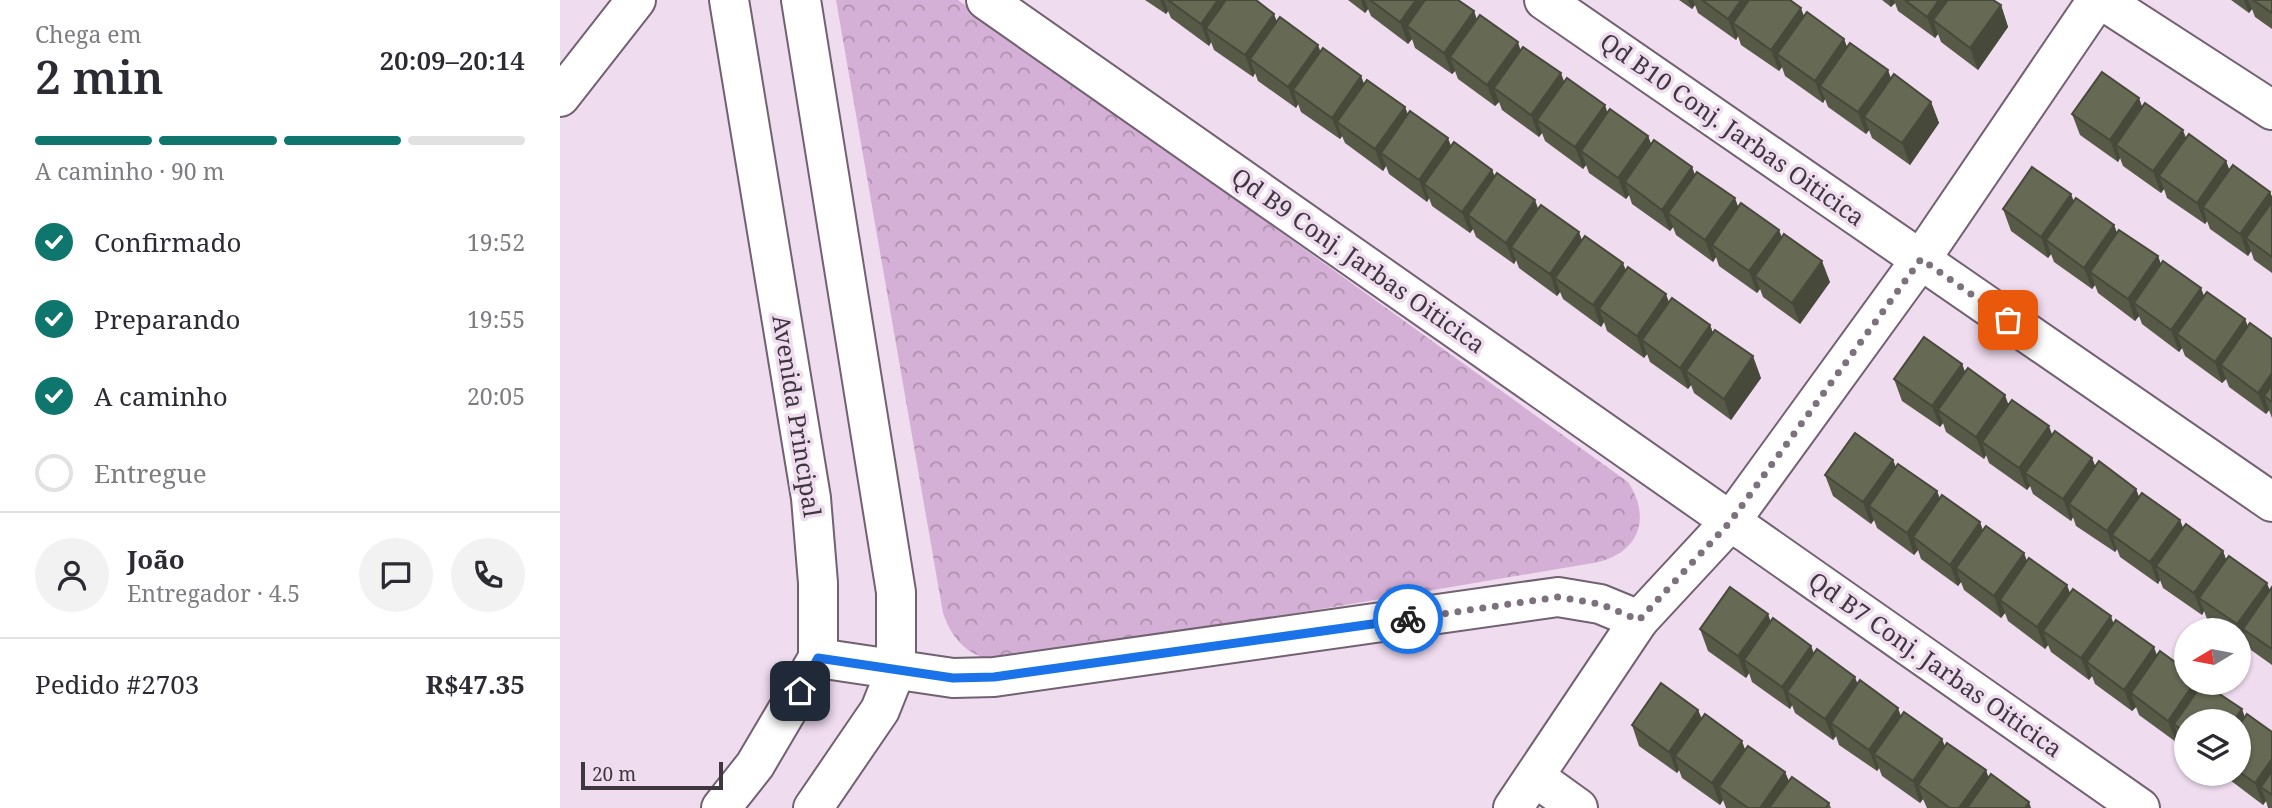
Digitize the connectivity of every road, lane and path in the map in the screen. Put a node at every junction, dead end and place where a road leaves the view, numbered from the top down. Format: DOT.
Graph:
graph roads {
  1 [pos="636,0"];
  2 [pos="729,0"];
  3 [pos="801,0"];
  4 [pos="986,0"];
  5 [pos="1544,0"];
  6 [pos="2099,0"];
  7 [pos="560,97"];
  8 [pos="2272,110"];
  9 [pos="1921,259"];
  10 [pos="2272,502"];
  11 [pos="1730,522"];
  12 [pos="1639,620"];
  13 [pos="818,658"];
  14 [pos="895,670"];
  15 [pos="1535,777"];
  16 [pos="721,808"];
  17 [pos="813,808"];
  18 [pos="1513,808"];
  19 [pos="1578,808"];
  20 [pos="2140,808"];
  1 -- 7 [label="street"];
  2 -- 13 [label="street, Avenida Principal"];
  3 -- 14 [label="street"];
  4 -- 11 [label="street, Qd B9 Conj. Jarbas Oiticica"];
  5 -- 9 [label="street, Qd B10 Conj. Jarbas Oiticica"];
  6 -- 8 [label="street"];
  6 -- 9 [label="street"];
  9 -- 10 [label="street, Qd B10 Conj. Jarbas Oiticica"];
  9 -- 11 [label="street"];
  11 -- 12 [label="street"];
  11 -- 20 [label="street, Qd B7 Conj. Jarbas Oiticica"];
  12 -- 14 [label="street"];
  12 -- 15 [label="street"];
  13 -- 14 [label="street"];
  13 -- 16 [label="street"];
  14 -- 17 [label="street"];
  15 -- 18 [label="street"];
  15 -- 19 [label="street"];
}
